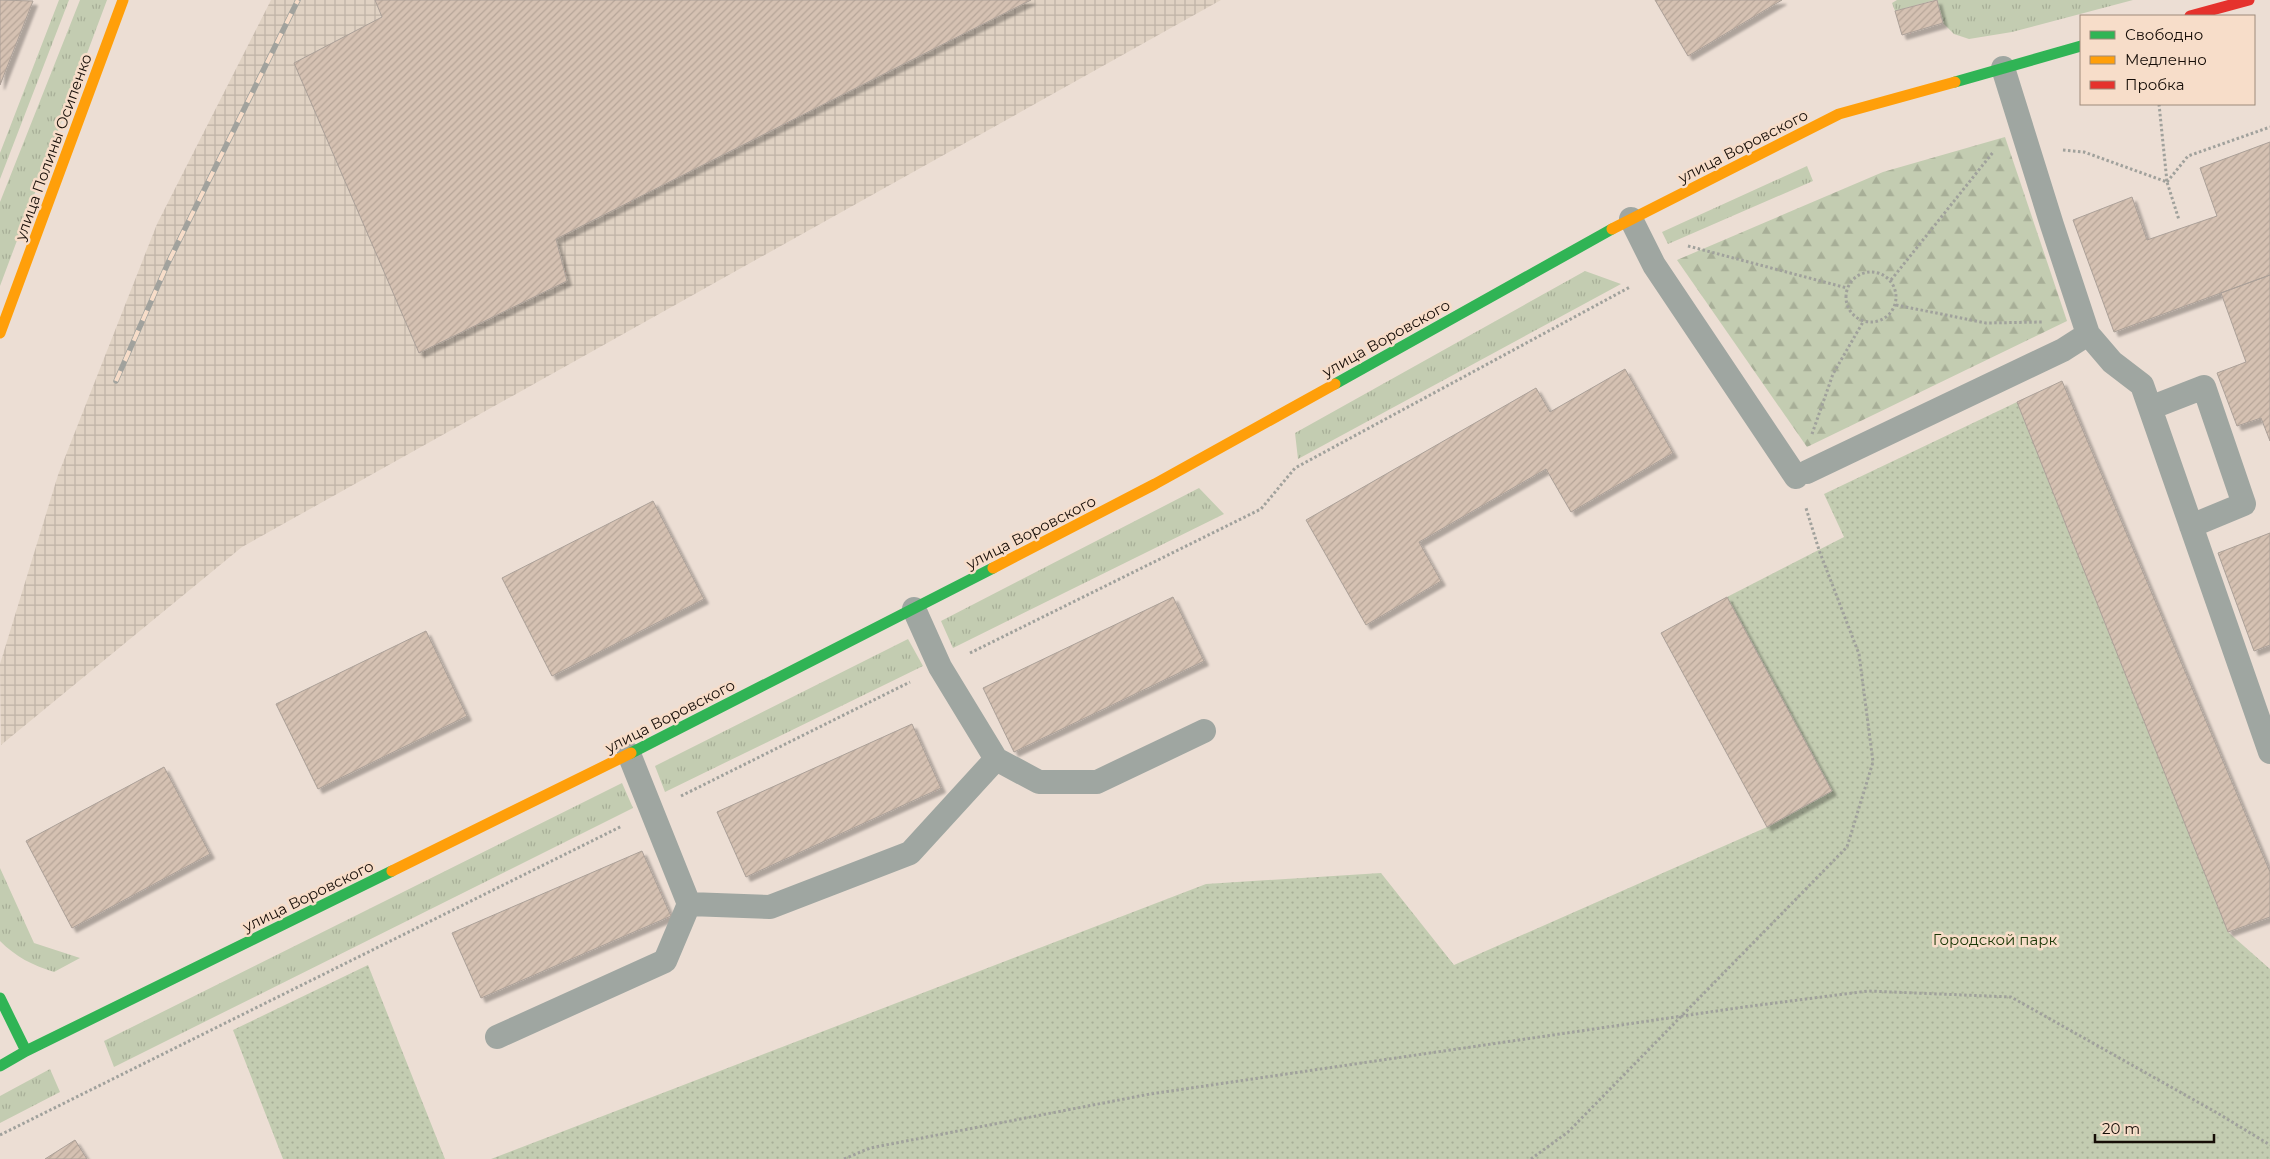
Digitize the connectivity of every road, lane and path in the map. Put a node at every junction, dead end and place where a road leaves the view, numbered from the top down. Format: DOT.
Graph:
graph roads {
  1 [pos="124,0"];
  2 [pos="2249,0"];
  3 [pos="2194,15"];
  4 [pos="2080,46"];
  5 [pos="2004,68"];
  6 [pos="2159,105"];
  7 [pos="2270,127"];
  8 [pos="1999,145"];
  9 [pos="2056,149"];
  10 [pos="2167,182"];
  11 [pos="1631,220"];
  12 [pos="2179,220"];
  13 [pos="1688,246"];
  14 [pos="1654,265"];
  15 [pos="1891,280"];
  16 [pos="1847,288"];
  17 [pos="1896,305"];
  18 [pos="1863,322"];
  19 [pos="0,333"];
  20 [pos="2088,334"];
  21 [pos="2150,408"];
  22 [pos="1802,474"];
  23 [pos="2191,526"];
  24 [pos="914,609"];
  25 [pos="940,668"];
  26 [pos="1204,731"];
  27 [pos="2270,752"];
  28 [pos="629,754"];
  29 [pos="996,759"];
  30 [pos="652,811"];
  31 [pos="689,904"];
  32 [pos="0,998"];
  33 [pos="1680,1016"];
  34 [pos="497,1037"];
  35 [pos="26,1051"];
  36 [pos="0,1066"];
  37 [pos="0,1135"];
  38 [pos="2270,1145"];
  39 [pos="844,1159"];
  40 [pos="1531,1159"];
  1 -- 19 [label="street, улица Полины Осипенко"];
  2 -- 3 [label="street"];
  4 -- 5 [label="street, улица Воровского"];
  5 -- 11 [label="street, улица Воровского"];
  5 -- 20 [label="lane"];
  6 -- 10 [label="path"];
  7 -- 10 [label="path"];
  8 -- 15 [label="path"];
  9 -- 10 [label="path"];
  10 -- 12 [label="path"];
  11 -- 14 [label="lane"];
  11 -- 24 [label="street, улица Воровского"];
  13 -- 16 [label="path"];
  14 -- 22 [label="lane"];
  14 -- 25 [label="path"];
  15 -- 16 [label="path"];
  15 -- 17 [label="path"];
  16 -- 18 [label="path"];
  17 -- 18 [label="path"];
  17 -- 20 [label="path"];
  18 -- 22 [label="path"];
  20 -- 21 [label="lane"];
  20 -- 22 [label="lane"];
  21 -- 23 [label="lane"];
  21 -- 23 [label="lane"];
  22 -- 33 [label="path"];
  23 -- 27 [label="lane"];
  24 -- 25 [label="lane"];
  24 -- 28 [label="street, улица Воровского"];
  25 -- 29 [label="lane"];
  25 -- 30 [label="path"];
  26 -- 29 [label="lane"];
  28 -- 30 [label="lane"];
  28 -- 35 [label="street, улица Воровского"];
  29 -- 31 [label="lane"];
  30 -- 31 [label="lane"];
  30 -- 37 [label="path"];
  31 -- 34 [label="lane"];
  32 -- 35 [label="street"];
  33 -- 38 [label="path"];
  33 -- 39 [label="path"];
  33 -- 40 [label="path"];
  35 -- 36 [label="street, улица Воровского"];
}
